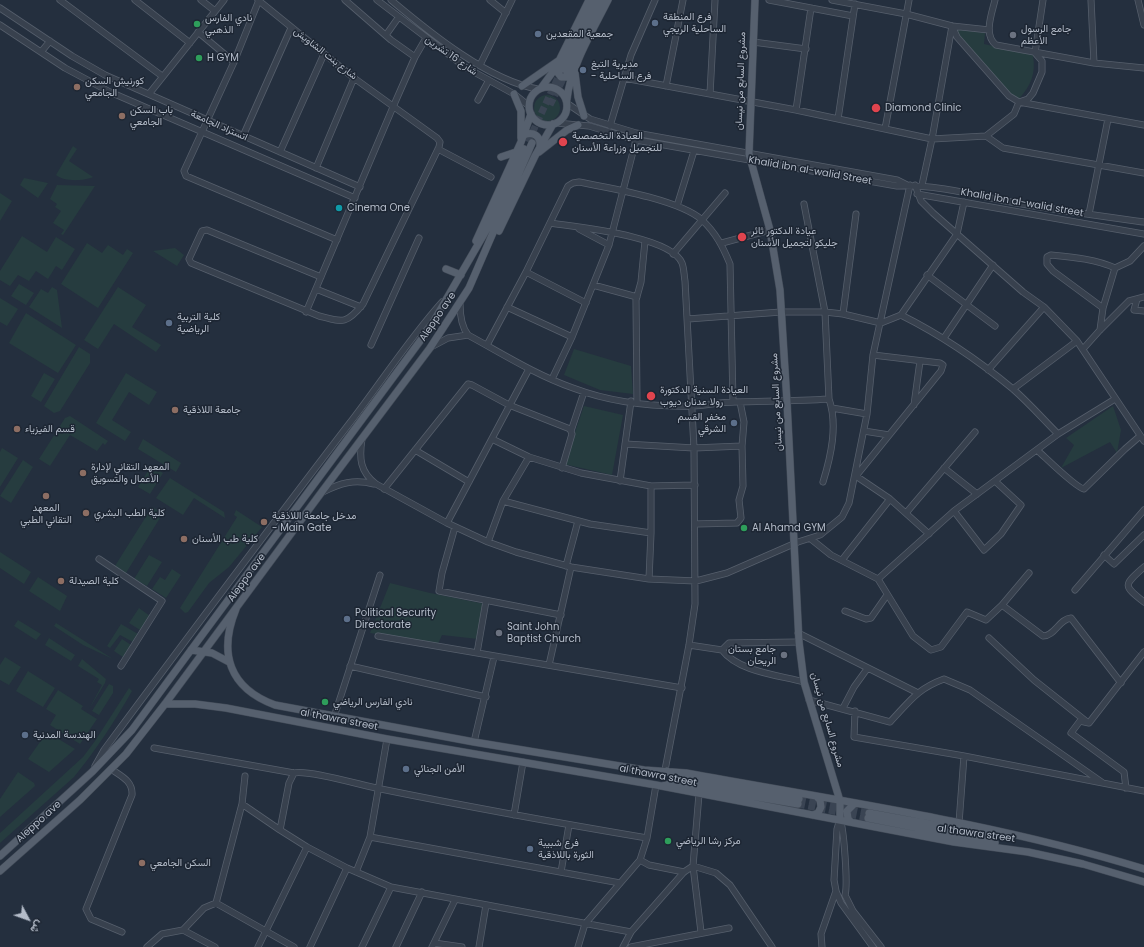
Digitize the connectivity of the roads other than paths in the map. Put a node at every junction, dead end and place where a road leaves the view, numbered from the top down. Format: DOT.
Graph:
graph roads {
  1 [pos="60,0"];
  2 [pos="135,0"];
  3 [pos="201,0"];
  4 [pos="224,0"];
  5 [pos="259,0"];
  6 [pos="345,0"];
  7 [pos="376,0"];
  8 [pos="490,0"];
  9 [pos="512,0"];
  10 [pos="589,0"];
  11 [pos="595,0"];
  12 [pos="602,0"];
  13 [pos="608,0"];
  14 [pos="655,0"];
  15 [pos="683,0"];
  16 [pos="715,0"];
  17 [pos="755,0"];
  18 [pos="769,0"];
  19 [pos="832,0"];
  20 [pos="909,0"];
  21 [pos="995,0"];
  22 [pos="1042,0"];
  23 [pos="1092,0"];
  24 [pos="1138,0"];
  25 [pos="393,2"];
  26 [pos="856,4"];
  27 [pos="0,8"];
  28 [pos="811,8"];
  29 [pos="215,11"];
  30 [pos="389,11"];
  31 [pos="506,13"];
  32 [pos="906,14"];
  33 [pos="853,16"];
  34 [pos="398,18"];
  35 [pos="0,25"];
  36 [pos="952,26"];
  37 [pos="1144,26"];
  38 [pos="291,28"];
  39 [pos="989,30"];
  40 [pos="198,32"];
  41 [pos="386,35"];
  42 [pos="426,38"];
  43 [pos="50,41"];
  44 [pos="190,42"];
  45 [pos="753,42"];
  46 [pos="806,49"];
  47 [pos="40,52"];
  48 [pos="1035,53"];
  49 [pos="324,54"];
  50 [pos="415,57"];
  51 [pos="560,60"];
  52 [pos="234,62"];
  53 [pos="1094,62"];
  54 [pos="480,65"];
  55 [pos="576,68"];
  56 [pos="1144,68"];
  57 [pos="564,72"];
  58 [pos="162,76"];
  59 [pos="354,78"];
  60 [pos="624,78"];
  61 [pos="489,80"];
  62 [pos="522,86"];
  63 [pos="666,86"];
  64 [pos="540,89"];
  65 [pos="149,94"];
  66 [pos="514,94"];
  67 [pos="710,94"];
  68 [pos="478,100"];
  69 [pos="567,101"];
  70 [pos="751,102"];
  71 [pos="1019,102"];
  72 [pos="393,106"];
  73 [pos="529,106"];
  74 [pos="796,110"];
  75 [pos="531,114"];
  76 [pos="584,116"];
  77 [pos="838,119"];
  78 [pos="1108,119"];
  79 [pos="207,120"];
  80 [pos="555,124"];
  81 [pos="578,125"];
  82 [pos="1144,125"];
  83 [pos="610,126"];
  84 [pos="885,129"];
  85 [pos="202,133"];
  86 [pos="243,136"];
  87 [pos="986,136"];
  88 [pos="932,139"];
  89 [pos="636,140"];
  90 [pos="526,141"];
  91 [pos="540,146"];
  92 [pos="438,149"];
  93 [pos="694,151"];
  94 [pos="280,152"];
  95 [pos="516,152"];
  96 [pos="535,156"];
  97 [pos="501,157"];
  98 [pos="750,158"];
  99 [pos="1098,165"];
  100 [pos="316,168"];
  101 [pos="1144,173"];
  102 [pos="491,177"];
  103 [pos="911,185"];
  104 [pos="922,185"];
  105 [pos="360,187"];
  106 [pos="623,191"];
  107 [pos="725,193"];
  108 [pos="917,194"];
  109 [pos="355,198"];
  110 [pos="964,202"];
  111 [pos="804,204"];
  112 [pos="677,206"];
  113 [pos="856,214"];
  114 [pos="1089,214"];
  115 [pos="702,220"];
  116 [pos="1144,222"];
  117 [pos="550,223"];
  118 [pos="576,227"];
  119 [pos="770,230"];
  120 [pos="613,232"];
  121 [pos="957,234"];
  122 [pos="1144,234"];
  123 [pos="419,238"];
  124 [pos="337,240"];
  125 [pos="645,241"];
  126 [pos="722,243"];
  127 [pos="609,245"];
  128 [pos="1144,246"];
  129 [pos="673,254"];
  130 [pos="468,262"];
  131 [pos="993,265"];
  132 [pos="1115,268"];
  133 [pos="446,269"];
  134 [pos="478,270"];
  135 [pos="526,272"];
  136 [pos="461,275"];
  137 [pos="927,275"];
  138 [pos="321,277"];
  139 [pos="593,285"];
  140 [pos="316,289"];
  141 [pos="452,292"];
  142 [pos="637,297"];
  143 [pos="1144,297"];
  144 [pos="1137,299"];
  145 [pos="586,302"];
  146 [pos="460,304"];
  147 [pos="965,304"];
  148 [pos="361,307"];
  149 [pos="508,307"];
  150 [pos="1044,308"];
  151 [pos="1103,308"];
  152 [pos="1144,311"];
  153 [pos="306,312"];
  154 [pos="781,312"];
  155 [pos="825,312"];
  156 [pos="843,314"];
  157 [pos="731,315"];
  158 [pos="901,315"];
  159 [pos="688,319"];
  160 [pos="881,323"];
  161 [pos="995,326"];
  162 [pos="1100,330"];
  163 [pos="468,335"];
  164 [pos="572,337"];
  165 [pos="944,338"];
  166 [pos="1077,341"];
  167 [pos="371,345"];
  168 [pos="487,345"];
  169 [pos="430,348"];
  170 [pos="1083,349"];
  171 [pos="873,355"];
  172 [pos="920,361"];
  173 [pos="529,369"];
  174 [pos="988,370"];
  175 [pos="552,379"];
  176 [pos="1013,390"];
  177 [pos="584,392"];
  178 [pos="829,399"];
  179 [pos="1115,399"];
  180 [pos="631,401"];
  181 [pos="733,402"];
  182 [pos="740,402"];
  183 [pos="787,402"];
  184 [pos="638,403"];
  185 [pos="509,405"];
  186 [pos="914,405"];
  187 [pos="692,406"];
  188 [pos="832,408"];
  189 [pos="868,414"];
  190 [pos="864,431"];
  191 [pos="571,432"];
  192 [pos="975,432"];
  193 [pos="1058,434"];
  194 [pos="889,435"];
  195 [pos="362,439"];
  196 [pos="492,439"];
  197 [pos="1142,439"];
  198 [pos="625,444"];
  199 [pos="742,446"];
  200 [pos="694,448"];
  201 [pos="415,450"];
  202 [pos="1037,450"];
  203 [pos="529,457"];
  204 [pos="562,468"];
  205 [pos="944,468"];
  206 [pos="856,476"];
  207 [pos="620,481"];
  208 [pos="469,482"];
  209 [pos="823,482"];
  210 [pos="995,482"];
  211 [pos="376,484"];
  212 [pos="695,485"];
  213 [pos="651,486"];
  214 [pos="384,489"];
  215 [pos="320,493"];
  216 [pos="978,494"];
  217 [pos="890,499"];
  218 [pos="503,501"];
  219 [pos="1144,510"];
  220 [pos="954,511"];
  221 [pos="906,513"];
  222 [pos="578,521"];
  223 [pos="447,523"];
  224 [pos="695,524"];
  225 [pos="455,527"];
  226 [pos="651,532"];
  227 [pos="929,534"];
  228 [pos="1144,535"];
  229 [pos="811,539"];
  230 [pos="488,542"];
  231 [pos="793,545"];
  232 [pos="1104,555"];
  233 [pos="99,559"];
  234 [pos="842,560"];
  235 [pos="569,566"];
  236 [pos="1144,567"];
  237 [pos="1029,573"];
  238 [pos="380,575"];
  239 [pos="649,579"];
  240 [pos="878,579"];
  241 [pos="696,581"];
  242 [pos="1075,590"];
  243 [pos="887,595"];
  244 [pos="486,600"];
  245 [pos="1144,602"];
  246 [pos="1002,605"];
  247 [pos="236,610"];
  248 [pos="845,611"];
  249 [pos="561,615"];
  250 [pos="798,633"];
  251 [pos="378,636"];
  252 [pos="989,638"];
  253 [pos="799,642"];
  254 [pos="690,645"];
  255 [pos="191,650"];
  256 [pos="722,650"];
  257 [pos="205,651"];
  258 [pos="1144,652"];
  259 [pos="477,654"];
  260 [pos="494,656"];
  261 [pos="229,662"];
  262 [pos="549,665"];
  263 [pos="121,666"];
  264 [pos="350,666"];
  265 [pos="867,669"];
  266 [pos="804,682"];
  267 [pos="1121,683"];
  268 [pos="682,688"];
  269 [pos="916,692"];
  270 [pos="486,697"];
  271 [pos="809,700"];
  272 [pos="165,704"];
  273 [pos="843,708"];
  274 [pos="855,711"];
  275 [pos="318,713"];
  276 [pos="334,717"];
  277 [pos="1088,724"];
  278 [pos="316,726"];
  279 [pos="387,739"];
  280 [pos="474,742"];
  281 [pos="154,748"];
  282 [pos="964,756"];
  283 [pos="523,762"];
  284 [pos="111,769"];
  285 [pos="665,770"];
  286 [pos="92,772"];
  287 [pos="294,773"];
  288 [pos="245,776"];
  289 [pos="1103,783"];
  290 [pos="659,785"];
  291 [pos="1126,788"];
  292 [pos="379,789"];
  293 [pos="1144,791"];
  294 [pos="699,794"];
  295 [pos="817,797"];
  296 [pos="840,801"];
  297 [pos="242,804"];
  298 [pos="854,804"];
  299 [pos="514,815"];
  300 [pos="813,815"];
  301 [pos="840,819"];
  302 [pos="851,822"];
  303 [pos="959,823"];
  304 [pos="569,825"];
  305 [pos="280,830"];
  306 [pos="370,837"];
  307 [pos="1023,837"];
  308 [pos="647,838"];
  309 [pos="308,847"];
  310 [pos="1028,852"];
  311 [pos="0,856"];
  312 [pos="640,860"];
  313 [pos="693,866"];
  314 [pos="348,868"];
  315 [pos="1144,869"];
  316 [pos="0,871"];
  317 [pos="356,872"];
  318 [pos="561,872"];
  319 [pos="684,872"];
  320 [pos="1144,882"];
  321 [pos="620,883"];
  322 [pos="391,887"];
  323 [pos="836,891"];
  324 [pos="422,892"];
  325 [pos="455,900"];
  326 [pos="216,903"];
  327 [pos="486,905"];
  328 [pos="585,924"];
  329 [pos="729,928"];
  330 [pos="183,930"];
  331 [pos="266,931"];
  332 [pos="122,932"];
  333 [pos="632,932"];
  334 [pos="701,932"];
  335 [pos="433,945"];
  336 [pos="147,947"];
  337 [pos="215,947"];
  338 [pos="258,947"];
  339 [pos="294,947"];
  340 [pos="310,947"];
  341 [pos="362,947"];
  342 [pos="396,947"];
  343 [pos="462,947"];
  344 [pos="479,947"];
  345 [pos="578,947"];
  346 [pos="623,947"];
  347 [pos="632,947"];
  348 [pos="772,947"];
  349 [pos="822,947"];
  350 [pos="873,947"];
  351 [pos="881,947"];
  1 -- 58 [label="street"];
  2 -- 44 [label="street"];
  3 -- 29 [label="street"];
  4 -- 29 [label="street"];
  5 -- 38 [label="street, شارع بنت الشاويش"];
  5 -- 52 [label="street"];
  6 -- 41 [label="street"];
  7 -- 30 [label="street, شارع 16 تشرين"];
  8 -- 31 [label="street"];
  9 -- 31 [label="street"];
  10 -- 51 [label="main road"];
  11 -- 57 [label="main road"];
  12 -- 57 [label="main road"];
  13 -- 55 [label="main road"];
  14 -- 60 [label="street"];
  15 -- 63 [label="street"];
  16 -- 67 [label="street"];
  17 -- 45 [label="main road, مشروع السابع من نيسان"];
  18 -- 28 [label="street"];
  19 -- 26 [label="street"];
  20 -- 32 [label="street"];
  21 -- 39 [label="street"];
  22 -- 48 [label="street"];
  23 -- 53 [label="street"];
  24 -- 37 [label="street"];
  25 -- 30 [label="street"];
  25 -- 54 [label="street, شارع 16 تشرين"];
  26 -- 32 [label="street"];
  26 -- 33 [label="street"];
  27 -- 43 [label="street, اتستراد الجامعة"];
  28 -- 33 [label="street"];
  28 -- 46 [label="street"];
  29 -- 40 [label="street"];
  30 -- 34 [label="street, شارع 16 تشرين"];
  31 -- 54 [label="street"];
  32 -- 36 [label="street"];
  32 -- 84 [label="street"];
  33 -- 77 [label="street"];
  34 -- 41 [label="street"];
  34 -- 42 [label="street, شارع 16 تشرين"];
  35 -- 47 [label="street"];
  36 -- 39 [label="street"];
  36 -- 71 [label="street"];
  36 -- 88 [label="street"];
  38 -- 49 [label="street, شارع بنت الشاويش"];
  38 -- 86 [label="street"];
  39 -- 48 [label="street"];
  40 -- 44 [label="street"];
  40 -- 52 [label="street"];
  41 -- 50 [label="street"];
  42 -- 50 [label="street"];
  42 -- 61 [label="street, شارع 16 تشرين"];
  43 -- 47 [label="street"];
  43 -- 65 [label="street, اتستراد الجامعة"];
  44 -- 58 [label="street"];
  45 -- 46 [label="street"];
  45 -- 70 [label="main road, مشروع السابع من نيسان"];
  46 -- 74 [label="street"];
  47 -- 85 [label="street"];
  48 -- 53 [label="street"];
  48 -- 71 [label="street"];
  49 -- 59 [label="street, شارع بنت الشاويش"];
  49 -- 94 [label="street"];
  50 -- 72 [label="street"];
  51 -- 57 [label="main road"];
  51 -- 62 [label="main road"];
  52 -- 79 [label="street"];
  53 -- 56 [label="street"];
  54 -- 62 [label="street, شارع 16 تشرين"];
  55 -- 57 [label="main road"];
  55 -- 76 [label="main road"];
  57 -- 64 [label="main road"];
  57 -- 69 [label="main road"];
  58 -- 65 [label="street"];
  59 -- 72 [label="street, شارع بنت الشاويش"];
  59 -- 100 [label="street"];
  60 -- 63 [label="street"];
  60 -- 83 [label="street"];
  61 -- 66 [label="street, شارع 16 تشرين"];
  61 -- 68 [label="street"];
  62 -- 64 [label="street, شارع 16 تشرين"];
  63 -- 67 [label="street"];
  64 -- 69 [label="main road"];
  64 -- 73 [label="main road"];
  65 -- 79 [label="street, اتستراد الجامعة"];
  66 -- 73 [label="street, شارع 16 تشرين"];
  66 -- 90 [label="main road"];
  67 -- 70 [label="street"];
  69 -- 76 [label="street"];
  69 -- 80 [label="main road"];
  70 -- 74 [label="street"];
  70 -- 98 [label="main road, مشروع السابع من نيسان"];
  71 -- 78 [label="street"];
  71 -- 87 [label="street"];
  72 -- 92 [label="street, شارع بنت الشاويش"];
  72 -- 105 [label="street"];
  73 -- 75 [label="main road"];
  74 -- 77 [label="street"];
  75 -- 80 [label="main road"];
  75 -- 90 [label="main road"];
  76 -- 83 [label="street"];
  77 -- 84 [label="street"];
  78 -- 82 [label="street"];
  78 -- 99 [label="street, Khalid ibn al-walid street"];
  79 -- 85 [label="street"];
  79 -- 86 [label="street, اتستراد الجامعة"];
  80 -- 81 [label="street, Khalid ibn al-walid Street"];
  80 -- 91 [label="main road"];
  81 -- 89 [label="street, Khalid ibn al-walid Street"];
  81 -- 96 [label="main road"];
  83 -- 98 [label="street"];
  84 -- 88 [label="street"];
  85 -- 109 [label="street"];
  85 -- 124 [label="street"];
  86 -- 94 [label="street, اتستراد الجامعة"];
  87 -- 88 [label="street"];
  87 -- 99 [label="street"];
  88 -- 104 [label="street"];
  89 -- 93 [label="street, Khalid ibn al-walid Street"];
  89 -- 106 [label="street"];
  90 -- 91 [label="main road"];
  90 -- 95 [label="main road"];
  90 -- 130 [label="main road"];
  90 -- 134 [label="main road"];
  91 -- 96 [label="main road"];
  92 -- 102 [label="street"];
  92 -- 148 [label="street"];
  93 -- 98 [label="street, Khalid ibn al-walid Street"];
  93 -- 112 [label="street"];
  94 -- 100 [label="street, اتستراد الجامعة"];
  95 -- 97 [label="main road"];
  95 -- 130 [label="main road"];
  96 -- 134 [label="main road"];
  98 -- 103 [label="street, Khalid ibn al-walid Street"];
  98 -- 119 [label="main road, مشروع السابع من نيسان"];
  99 -- 101 [label="street"];
  99 -- 114 [label="street, Khalid ibn al-walid street"];
  100 -- 105 [label="street, اتستراد الجامعة"];
  103 -- 104 [label="street, Khalid ibn al-walid street"];
  103 -- 108 [label="street"];
  103 -- 160 [label="street"];
  104 -- 114 [label="street, Khalid ibn al-walid street"];
  105 -- 109 [label="street"];
  106 -- 112 [label="street"];
  106 -- 117 [label="street"];
  106 -- 120 [label="street"];
  107 -- 115 [label="street"];
  108 -- 110 [label="street"];
  108 -- 121 [label="street"];
  109 -- 124 [label="street"];
  110 -- 121 [label="street"];
  110 -- 122 [label="street"];
  111 -- 155 [label="street"];
  112 -- 115 [label="street"];
  113 -- 156 [label="street"];
  114 -- 116 [label="street"];
  115 -- 126 [label="street"];
  115 -- 129 [label="street"];
  117 -- 118 [label="street"];
  117 -- 135 [label="street"];
  118 -- 120 [label="street"];
  118 -- 127 [label="street"];
  119 -- 126 [label="street"];
  119 -- 154 [label="main road, مشروع السابع من نيسان"];
  120 -- 125 [label="street"];
  120 -- 127 [label="street"];
  121 -- 131 [label="street"];
  121 -- 137 [label="street"];
  123 -- 167 [label="street"];
  124 -- 138 [label="street"];
  125 -- 129 [label="street"];
  125 -- 142 [label="street"];
  126 -- 157 [label="street"];
  127 -- 139 [label="street"];
  128 -- 132 [label="street"];
  129 -- 159 [label="street"];
  130 -- 136 [label="main road, Aleppo ave"];
  131 -- 147 [label="street"];
  131 -- 150 [label="street"];
  132 -- 151 [label="street"];
  132 -- 151 [label="street"];
  133 -- 136 [label="main road"];
  134 -- 146 [label="main road, Aleppo ave"];
  135 -- 145 [label="street"];
  135 -- 149 [label="street"];
  136 -- 141 [label="main road, Aleppo ave"];
  137 -- 147 [label="street"];
  137 -- 158 [label="street"];
  138 -- 140 [label="street"];
  138 -- 153 [label="street"];
  139 -- 142 [label="street"];
  139 -- 145 [label="street"];
  140 -- 148 [label="street"];
  140 -- 153 [label="street"];
  141 -- 255 [label="main road, Aleppo ave"];
  141 -- 286 [label="street"];
  142 -- 184 [label="street"];
  143 -- 144 [label="street"];
  144 -- 152 [label="street"];
  144 -- 162 [label="street"];
  145 -- 164 [label="street"];
  146 -- 163 [label="street"];
  146 -- 169 [label="main road, Aleppo ave"];
  147 -- 161 [label="street"];
  147 -- 165 [label="street"];
  148 -- 153 [label="street"];
  149 -- 164 [label="street"];
  149 -- 168 [label="street"];
  150 -- 166 [label="street"];
  150 -- 174 [label="street"];
  151 -- 162 [label="street"];
  154 -- 155 [label="street"];
  154 -- 157 [label="street"];
  154 -- 183 [label="main road, مشروع السابع من نيسان"];
  155 -- 156 [label="street"];
  155 -- 178 [label="street"];
  156 -- 160 [label="street"];
  157 -- 159 [label="street"];
  157 -- 181 [label="street"];
  158 -- 160 [label="street"];
  158 -- 165 [label="street"];
  159 -- 187 [label="street"];
  160 -- 171 [label="street"];
  162 -- 170 [label="street"];
  163 -- 168 [label="street"];
  163 -- 169 [label="street"];
  164 -- 175 [label="street"];
  165 -- 174 [label="street"];
  166 -- 170 [label="street"];
  166 -- 176 [label="street"];
  168 -- 173 [label="street"];
  169 -- 195 [label="main road, Aleppo ave"];
  170 -- 179 [label="street"];
  171 -- 172 [label="street"];
  171 -- 189 [label="street"];
  172 -- 186 [label="street"];
  172 -- 186 [label="street"];
  173 -- 175 [label="street"];
  173 -- 185 [label="street"];
  174 -- 176 [label="street"];
  175 -- 177 [label="street"];
  176 -- 193 [label="street"];
  177 -- 180 [label="street"];
  177 -- 191 [label="street"];
  178 -- 183 [label="street"];
  178 -- 188 [label="street"];
  179 -- 193 [label="street"];
  179 -- 197 [label="street"];
  180 -- 184 [label="street"];
  180 -- 198 [label="street"];
  181 -- 182 [label="street"];
  181 -- 187 [label="street"];
  182 -- 183 [label="street"];
  182 -- 199 [label="street"];
  183 -- 231 [label="main road, مشروع السابع من نيسان"];
  184 -- 187 [label="street"];
  185 -- 191 [label="street"];
  185 -- 196 [label="street"];
  185 -- 201 [label="street"];
  186 -- 194 [label="street"];
  187 -- 200 [label="street"];
  188 -- 189 [label="street"];
  188 -- 209 [label="street"];
  189 -- 190 [label="street"];
  190 -- 194 [label="street"];
  190 -- 206 [label="street"];
  191 -- 204 [label="street"];
  192 -- 205 [label="street"];
  193 -- 202 [label="street"];
  194 -- 206 [label="street"];
  195 -- 211 [label="street"];
  195 -- 215 [label="main road, Aleppo ave"];
  196 -- 203 [label="street"];
  196 -- 208 [label="street"];
  197 -- 202 [label="street"];
  198 -- 200 [label="street"];
  198 -- 207 [label="street"];
  199 -- 200 [label="street"];
  199 -- 224 [label="street"];
  200 -- 212 [label="street"];
  201 -- 208 [label="street"];
  201 -- 214 [label="street"];
  202 -- 210 [label="street"];
  203 -- 204 [label="street"];
  203 -- 218 [label="street"];
  204 -- 207 [label="street"];
  205 -- 216 [label="street"];
  205 -- 221 [label="street"];
  206 -- 217 [label="street"];
  206 -- 229 [label="street"];
  207 -- 213 [label="street"];
  208 -- 223 [label="street"];
  210 -- 216 [label="street"];
  210 -- 220 [label="street"];
  211 -- 214 [label="street"];
  211 -- 215 [label="street"];
  212 -- 213 [label="street"];
  212 -- 224 [label="street"];
  213 -- 226 [label="street"];
  214 -- 223 [label="street"];
  215 -- 247 [label="main road, Aleppo ave"];
  216 -- 220 [label="street"];
  217 -- 221 [label="street"];
  217 -- 234 [label="street"];
  218 -- 222 [label="street"];
  218 -- 230 [label="street"];
  219 -- 232 [label="street"];
  220 -- 227 [label="street"];
  221 -- 227 [label="street"];
  222 -- 226 [label="street"];
  222 -- 235 [label="street"];
  223 -- 225 [label="street"];
  224 -- 241 [label="street"];
  225 -- 230 [label="street"];
  225 -- 244 [label="street"];
  226 -- 239 [label="street"];
  227 -- 240 [label="street"];
  228 -- 232 [label="street"];
  229 -- 231 [label="street"];
  229 -- 234 [label="street"];
  230 -- 235 [label="street"];
  231 -- 241 [label="street"];
  231 -- 250 [label="main road, مشروع السابع من نيسان"];
  232 -- 242 [label="street"];
  233 -- 263 [label="street"];
  234 -- 240 [label="street"];
  235 -- 239 [label="street"];
  235 -- 249 [label="street"];
  236 -- 245 [label="street"];
  237 -- 246 [label="street"];
  238 -- 264 [label="street"];
  239 -- 241 [label="street"];
  240 -- 243 [label="street"];
  241 -- 254 [label="street"];
  243 -- 246 [label="street"];
  243 -- 248 [label="street"];
  244 -- 249 [label="street"];
  244 -- 259 [label="street"];
  246 -- 267 [label="street"];
  247 -- 257 [label="main road, Aleppo ave"];
  247 -- 261 [label="main road, al thawra street"];
  249 -- 262 [label="street"];
  250 -- 253 [label="main road, مشروع السابع من نيسان"];
  250 -- 265 [label="street"];
  251 -- 259 [label="street"];
  252 -- 277 [label="street"];
  253 -- 256 [label="street"];
  253 -- 266 [label="main road, مشروع السابع من نيسان"];
  254 -- 256 [label="street"];
  254 -- 268 [label="street"];
  255 -- 257 [label="main road"];
  255 -- 286 [label="main road, Aleppo ave"];
  256 -- 266 [label="street"];
  257 -- 261 [label="main road"];
  257 -- 272 [label="main road, Aleppo ave"];
  258 -- 267 [label="street"];
  259 -- 260 [label="street"];
  260 -- 262 [label="street"];
  260 -- 270 [label="street"];
  261 -- 275 [label="main road, al thawra street"];
  262 -- 268 [label="street"];
  264 -- 270 [label="street"];
  264 -- 276 [label="street"];
  265 -- 269 [label="street"];
  265 -- 273 [label="street"];
  266 -- 271 [label="main road, مشروع السابع من نيسان"];
  267 -- 277 [label="street"];
  268 -- 285 [label="street"];
  269 -- 274 [label="street"];
  269 -- 289 [label="street"];
  270 -- 280 [label="street"];
  271 -- 273 [label="street"];
  271 -- 296 [label="main road, مشروع السابع من نيسان"];
  272 -- 278 [label="main road, al thawra street"];
  272 -- 284 [label="main road, Aleppo ave"];
  273 -- 274 [label="street"];
  274 -- 282 [label="street"];
  275 -- 276 [label="main road, al thawra street"];
  275 -- 278 [label="main road"];
  276 -- 280 [label="main road, al thawra street"];
  277 -- 291 [label="street"];
  278 -- 279 [label="main road, al thawra street"];
  279 -- 283 [label="main road, al thawra street"];
  279 -- 292 [label="street"];
  280 -- 285 [label="main road, al thawra street"];
  281 -- 287 [label="street"];
  282 -- 289 [label="street"];
  282 -- 303 [label="street"];
  283 -- 290 [label="main road, al thawra street"];
  283 -- 299 [label="street"];
  284 -- 316 [label="main road, Aleppo ave"];
  284 -- 332 [label="street"];
  285 -- 290 [label="main road"];
  285 -- 295 [label="main road, al thawra street"];
  286 -- 311 [label="main road, Aleppo ave"];
  287 -- 292 [label="street"];
  287 -- 305 [label="street"];
  288 -- 297 [label="street"];
  289 -- 291 [label="street"];
  290 -- 294 [label="main road, al thawra street"];
  290 -- 308 [label="street"];
  291 -- 293 [label="street"];
  292 -- 299 [label="street"];
  292 -- 306 [label="street"];
  294 -- 300 [label="main road, al thawra street"];
  294 -- 313 [label="street"];
  295 -- 296 [label="main road, al thawra street"];
  295 -- 300 [label="main road"];
  296 -- 298 [label="main road, al thawra street"];
  296 -- 301 [label="main road, مشروع السابع من نيسان"];
  297 -- 305 [label="street"];
  297 -- 326 [label="street"];
  298 -- 302 [label="main road"];
  298 -- 303 [label="main road, al thawra street"];
  299 -- 304 [label="street"];
  300 -- 301 [label="main road, al thawra street"];
  301 -- 302 [label="main road, al thawra street"];
  301 -- 323 [label="street"];
  301 -- 351 [label="street"];
  302 -- 310 [label="main road, al thawra street"];
  303 -- 307 [label="main road, al thawra street"];
  304 -- 308 [label="street"];
  304 -- 318 [label="street"];
  305 -- 309 [label="street"];
  306 -- 317 [label="street"];
  306 -- 318 [label="street"];
  307 -- 310 [label="main road"];
  307 -- 315 [label="main road, al thawra street"];
  308 -- 312 [label="street"];
  309 -- 314 [label="street"];
  309 -- 331 [label="street"];
  310 -- 320 [label="main road, al thawra street"];
  312 -- 319 [label="street"];
  312 -- 321 [label="street"];
  313 -- 319 [label="street"];
  313 -- 334 [label="street"];
  313 -- 348 [label="street"];
  314 -- 317 [label="street"];
  314 -- 340 [label="street"];
  317 -- 322 [label="street"];
  318 -- 321 [label="street"];
  319 -- 333 [label="street"];
  321 -- 328 [label="street"];
  322 -- 324 [label="street"];
  322 -- 341 [label="street"];
  323 -- 349 [label="street"];
  323 -- 350 [label="street"];
  324 -- 325 [label="street"];
  324 -- 342 [label="street"];
  325 -- 327 [label="street"];
  325 -- 335 [label="street"];
  326 -- 330 [label="street"];
  326 -- 331 [label="street"];
  327 -- 328 [label="street"];
  327 -- 344 [label="street"];
  328 -- 333 [label="street"];
  328 -- 345 [label="street"];
  329 -- 334 [label="street"];
  330 -- 336 [label="street"];
  330 -- 337 [label="street"];
  331 -- 338 [label="street"];
  331 -- 339 [label="street"];
  333 -- 346 [label="street"];
  334 -- 347 [label="street"];
  335 -- 343 [label="street"];
}
